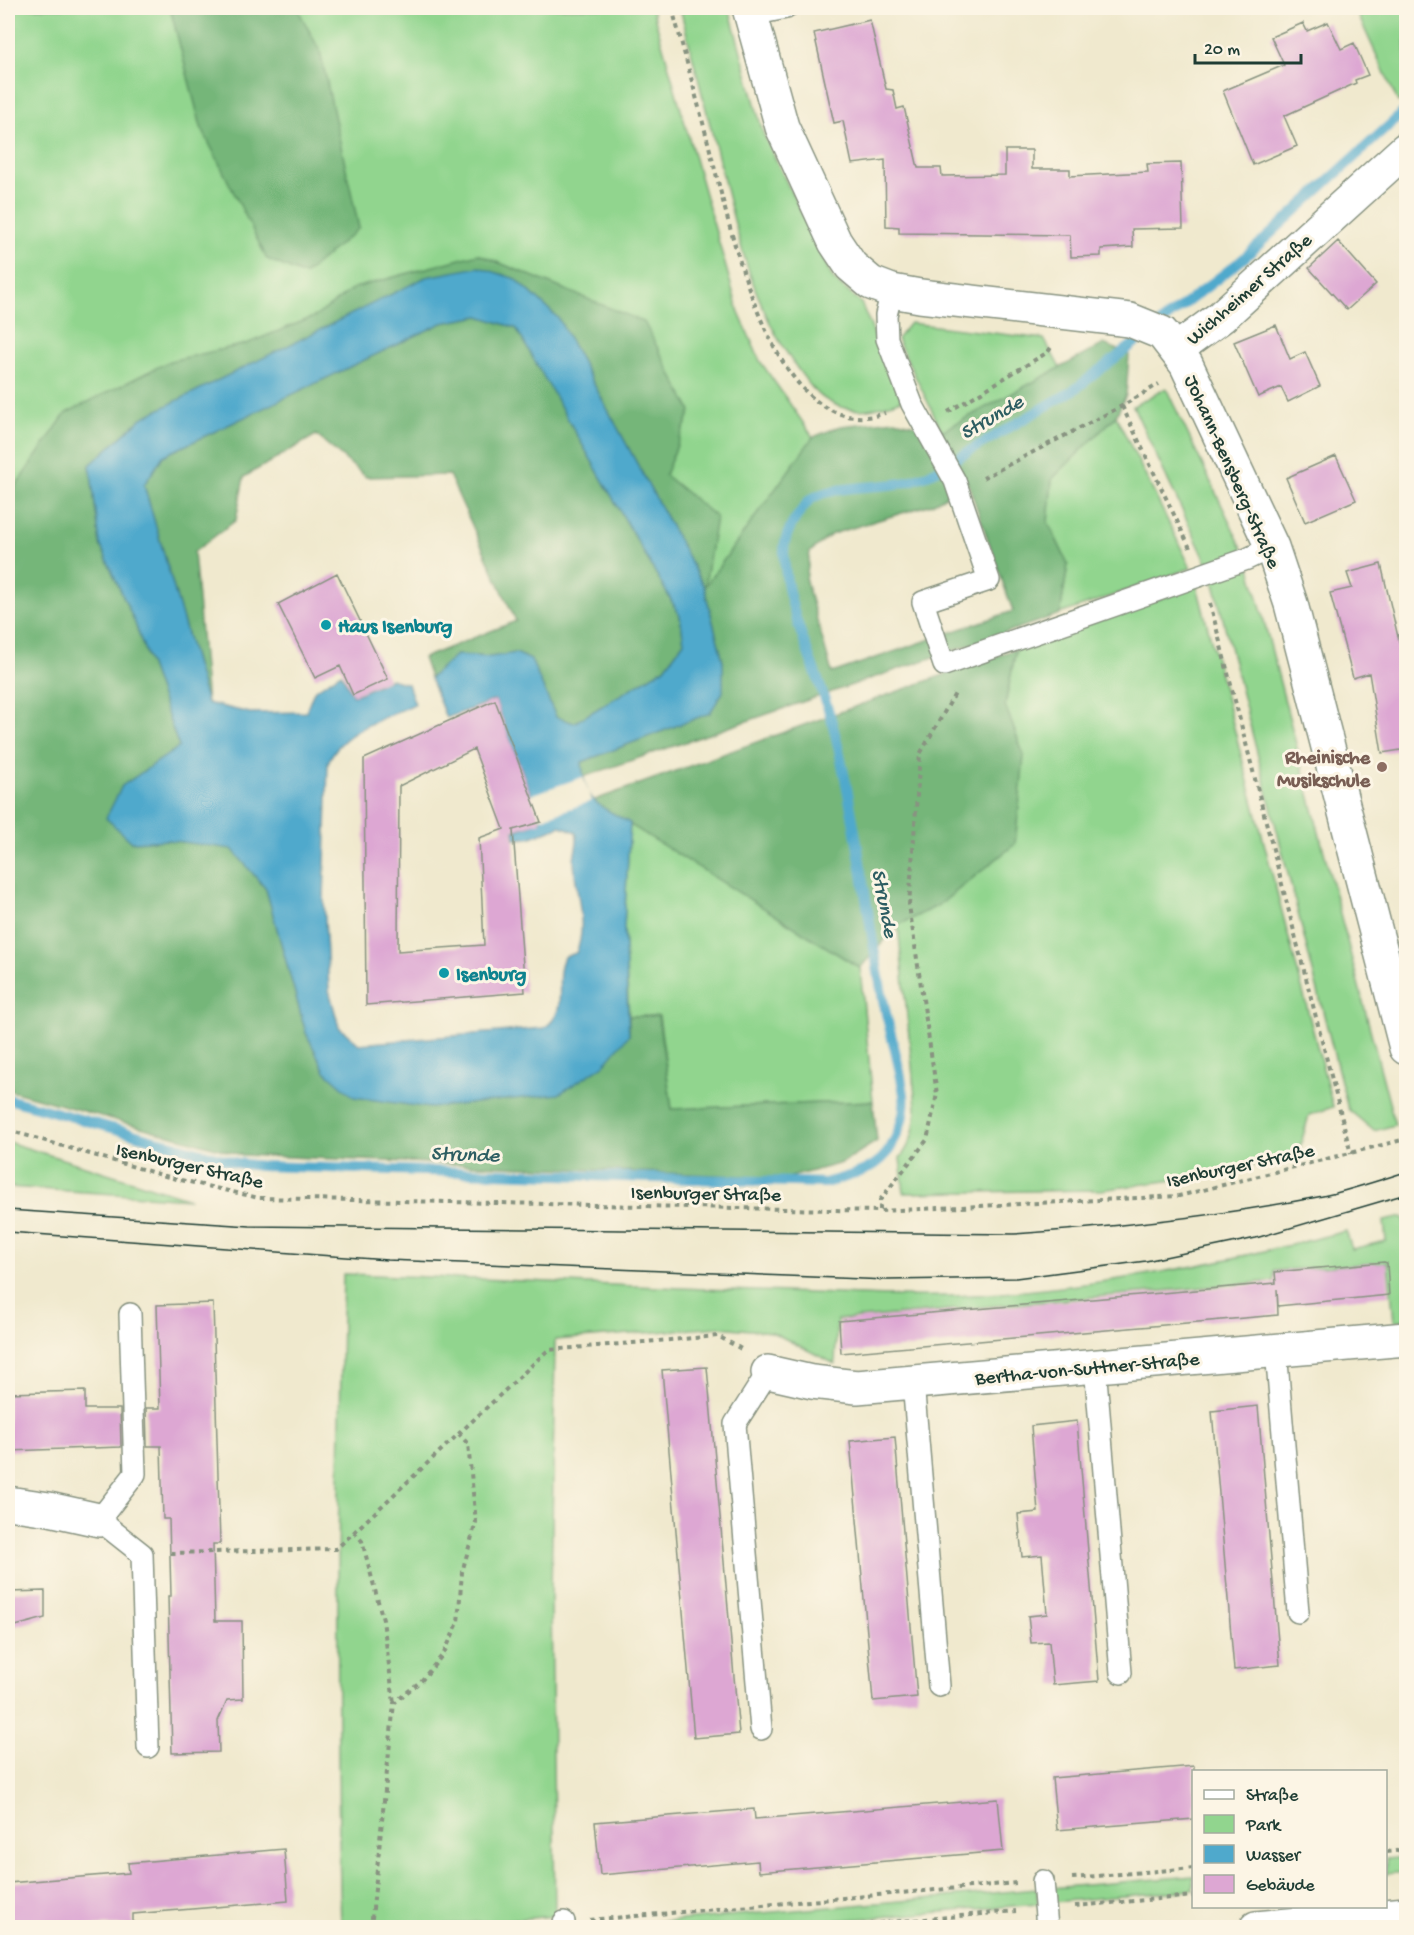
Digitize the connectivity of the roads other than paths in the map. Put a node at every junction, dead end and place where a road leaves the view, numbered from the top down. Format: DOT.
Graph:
graph roads {
  1 [pos="786,8"];
  2 [pos="750,11"];
  3 [pos="1407,149"];
  4 [pos="892,291"];
  5 [pos="1161,336"];
  6 [pos="1272,547"];
  7 [pos="1407,1048"];
  8 [pos="130,1314"];
  9 [pos="1407,1339"];
  10 [pos="1276,1350"];
  11 [pos="1095,1366"];
  12 [pos="768,1372"];
  13 [pos="913,1382"];
  14 [pos="8,1503"];
  15 [pos="99,1520"];
  16 [pos="1298,1612"];
  17 [pos="1121,1673"];
  18 [pos="939,1686"];
  19 [pos="761,1729"];
  20 [pos="148,1747"];
  21 [pos="1043,1881"];
  22 [pos="1407,1914"];
  23 [pos="1047,1918"];
  24 [pos="1360,1923"];
  25 [pos="1256,1928"];
  1 -- 2 [label="lane"];
  2 -- 4 [label="street"];
  3 -- 5 [label="street, Wichheimer Straße"];
  4 -- 5 [label="street"];
  4 -- 6 [label="lane"];
  5 -- 6 [label="street, Johann-Bensberg-Straße"];
  6 -- 7 [label="street, Johann-Bensberg-Straße"];
  8 -- 15 [label="lane"];
  9 -- 10 [label="street, Bertha-von-Suttner-Straße"];
  10 -- 11 [label="street, Bertha-von-Suttner-Straße"];
  10 -- 16 [label="lane"];
  11 -- 13 [label="street, Bertha-von-Suttner-Straße"];
  11 -- 17 [label="lane"];
  12 -- 13 [label="street, Bertha-von-Suttner-Straße"];
  12 -- 19 [label="lane"];
  13 -- 18 [label="lane"];
  14 -- 15 [label="street"];
  15 -- 20 [label="lane"];
  21 -- 23 [label="lane"];
  22 -- 24 [label="street"];
  24 -- 25 [label="street"];
}
